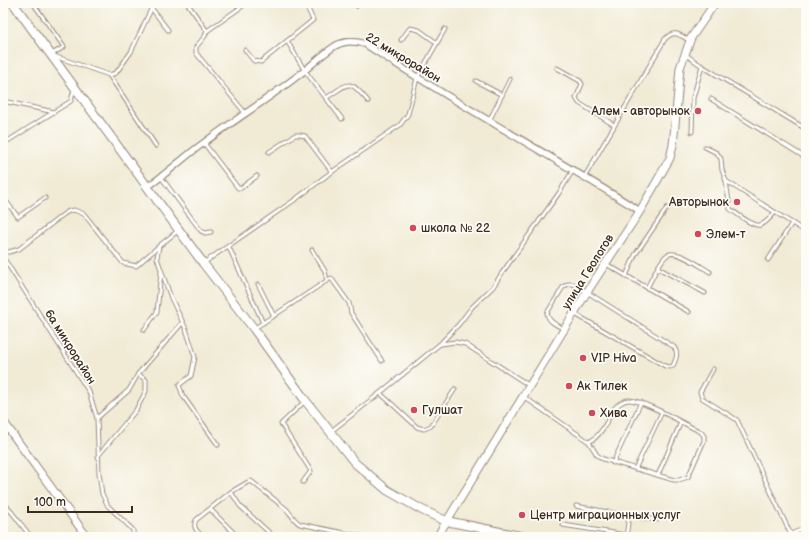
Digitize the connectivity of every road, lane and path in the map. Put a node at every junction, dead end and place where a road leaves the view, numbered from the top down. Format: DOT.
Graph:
graph roads {
  1 [pos="13,3"];
  2 [pos="33,3"];
  3 [pos="154,3"];
  4 [pos="187,3"];
  5 [pos="247,3"];
  6 [pos="715,3"];
  7 [pos="307,7"];
  8 [pos="152,9"];
  9 [pos="445,29"];
  10 [pos="168,30"];
  11 [pos="207,31"];
  12 [pos="401,40"];
  13 [pos="287,41"];
  14 [pos="690,41"];
  15 [pos="437,43"];
  16 [pos="245,50"];
  17 [pos="50,54"];
  18 [pos="684,54"];
  19 [pos="702,66"];
  20 [pos="557,68"];
  21 [pos="305,71"];
  22 [pos="109,75"];
  23 [pos="416,78"];
  24 [pos="510,79"];
  25 [pos="476,81"];
  26 [pos="74,87"];
  27 [pos="502,95"];
  28 [pos="326,98"];
  29 [pos="711,99"];
  30 [pos="3,101"];
  31 [pos="368,101"];
  32 [pos="54,112"];
  33 [pos="246,114"];
  34 [pos="342,119"];
  35 [pos="489,121"];
  36 [pos="614,125"];
  37 [pos="806,129"];
  38 [pos="692,132"];
  39 [pos="204,143"];
  40 [pos="3,144"];
  41 [pos="156,146"];
  42 [pos="705,147"];
  43 [pos="269,152"];
  44 [pos="806,158"];
  45 [pos="573,170"];
  46 [pos="332,172"];
  47 [pos="257,176"];
  48 [pos="585,176"];
  49 [pos="162,177"];
  50 [pos="726,181"];
  51 [pos="147,187"];
  52 [pos="3,196"];
  53 [pos="45,198"];
  54 [pos="667,208"];
  55 [pos="640,211"];
  56 [pos="775,212"];
  57 [pos="792,223"];
  58 [pos="806,225"];
  59 [pos="179,230"];
  60 [pos="210,232"];
  61 [pos="159,246"];
  62 [pos="228,246"];
  63 [pos="312,250"];
  64 [pos="3,252"];
  65 [pos="3,257"];
  66 [pos="768,260"];
  67 [pos="203,263"];
  68 [pos="606,264"];
  69 [pos="658,268"];
  70 [pos="161,271"];
  71 [pos="710,272"];
  72 [pos="626,276"];
  73 [pos="327,280"];
  74 [pos="258,284"];
  75 [pos="647,288"];
  76 [pos="588,292"];
  77 [pos="706,293"];
  78 [pos="689,312"];
  79 [pos="575,314"];
  80 [pos="274,316"];
  81 [pos="183,322"];
  82 [pos="263,323"];
  83 [pos="254,329"];
  84 [pos="144,330"];
  85 [pos="565,330"];
  86 [pos="440,344"];
  87 [pos="382,361"];
  88 [pos="713,369"];
  89 [pos="138,374"];
  90 [pos="530,386"];
  91 [pos="455,390"];
  92 [pos="380,393"];
  93 [pos="524,397"];
  94 [pos="305,400"];
  95 [pos="641,402"];
  96 [pos="662,412"];
  97 [pos="96,418"];
  98 [pos="3,421"];
  99 [pos="681,422"];
  100 [pos="6,430"];
  101 [pos="330,432"];
  102 [pos="589,442"];
  103 [pos="218,445"];
  104 [pos="98,456"];
  105 [pos="613,463"];
  106 [pos="635,469"];
  107 [pos="658,475"];
  108 [pos="303,482"];
  109 [pos="231,492"];
  110 [pos="3,501"];
  111 [pos="576,506"];
  112 [pos="210,509"];
  113 [pos="629,516"];
  114 [pos="657,520"];
  115 [pos="446,521"];
  116 [pos="563,524"];
  117 [pos="806,528"];
  118 [pos="626,536"];
  119 [pos="792,536"];
  120 [pos="31,537"];
  121 [pos="87,537"];
  122 [pos="131,537"];
  123 [pos="203,537"];
  124 [pos="238,537"];
  125 [pos="274,537"];
  126 [pos="364,537"];
  127 [pos="437,537"];
  128 [pos="525,537"];
  1 -- 17 [label="main road"];
  2 -- 17 [label="lane"];
  3 -- 8 [label="lane"];
  4 -- 11 [label="lane"];
  5 -- 11 [label="lane"];
  6 -- 14 [label="street, улица Геологов"];
  7 -- 13 [label="lane"];
  8 -- 10 [label="lane"];
  8 -- 22 [label="lane"];
  9 -- 15 [label="lane"];
  11 -- 33 [label="lane"];
  12 -- 15 [label="lane"];
  13 -- 16 [label="lane"];
  13 -- 21 [label="lane"];
  14 -- 18 [label="street, улица Геологов"];
  14 -- 36 [label="lane"];
  15 -- 23 [label="lane"];
  17 -- 22 [label="lane"];
  17 -- 26 [label="main road"];
  18 -- 19 [label="lane"];
  18 -- 55 [label="street, улица Геологов"];
  19 -- 37 [label="lane"];
  19 -- 38 [label="lane"];
  20 -- 36 [label="lane"];
  21 -- 23 [label="street, 22 микрорайон"];
  21 -- 28 [label="lane"];
  21 -- 33 [label="street, 22 микрорайон"];
  22 -- 41 [label="lane"];
  23 -- 35 [label="street, 22 микрорайон"];
  23 -- 46 [label="lane"];
  24 -- 27 [label="lane"];
  25 -- 27 [label="lane"];
  26 -- 32 [label="lane"];
  26 -- 51 [label="main road"];
  27 -- 35 [label="lane"];
  28 -- 31 [label="lane"];
  28 -- 34 [label="lane"];
  29 -- 44 [label="lane"];
  30 -- 32 [label="lane"];
  32 -- 40 [label="lane"];
  33 -- 39 [label="street, 22 микрорайон"];
  35 -- 45 [label="street, 22 микрорайон"];
  36 -- 48 [label="lane"];
  39 -- 47 [label="lane"];
  39 -- 49 [label="street, 22 микрорайон"];
  42 -- 50 [label="lane"];
  43 -- 46 [label="lane"];
  45 -- 48 [label="street, 22 микрорайон"];
  45 -- 86 [label="lane"];
  46 -- 62 [label="lane"];
  48 -- 55 [label="street, 22 микрорайон"];
  49 -- 51 [label="street, 22 микрорайон"];
  49 -- 60 [label="lane"];
  50 -- 56 [label="lane"];
  50 -- 56 [label="lane"];
  51 -- 59 [label="main road"];
  52 -- 53 [label="lane"];
  54 -- 72 [label="lane"];
  55 -- 68 [label="street, улица Геологов"];
  56 -- 57 [label="lane"];
  57 -- 58 [label="lane"];
  57 -- 66 [label="lane"];
  59 -- 61 [label="lane"];
  59 -- 67 [label="main road"];
  61 -- 64 [label="lane"];
  61 -- 70 [label="lane"];
  62 -- 67 [label="lane"];
  62 -- 82 [label="lane"];
  63 -- 73 [label="lane"];
  65 -- 97 [label="lane, 6а микрорайон"];
  67 -- 83 [label="main road"];
  68 -- 72 [label="lane"];
  68 -- 76 [label="street, улица Геологов"];
  69 -- 71 [label="lane"];
  69 -- 75 [label="lane"];
  69 -- 77 [label="lane"];
  70 -- 81 [label="lane"];
  70 -- 84 [label="lane"];
  72 -- 75 [label="lane"];
  73 -- 80 [label="lane"];
  73 -- 87 [label="lane"];
  74 -- 80 [label="lane"];
  75 -- 78 [label="lane"];
  76 -- 79 [label="street, улица Геологов"];
  76 -- 79 [label="lane"];
  76 -- 85 [label="lane"];
  79 -- 85 [label="street, улица Геологов"];
  80 -- 82 [label="lane"];
  81 -- 89 [label="lane"];
  81 -- 103 [label="lane"];
  82 -- 83 [label="lane"];
  83 -- 94 [label="main road"];
  85 -- 90 [label="street, улица Геологов"];
  86 -- 90 [label="lane"];
  86 -- 92 [label="lane"];
  88 -- 119 [label="lane"];
  89 -- 97 [label="lane"];
  89 -- 104 [label="lane"];
  90 -- 93 [label="street, улица Геологов"];
  91 -- 92 [label="lane"];
  92 -- 101 [label="lane"];
  93 -- 102 [label="lane"];
  93 -- 115 [label="street, улица Геологов"];
  94 -- 101 [label="main road"];
  94 -- 108 [label="lane"];
  95 -- 96 [label="lane"];
  95 -- 102 [label="lane"];
  95 -- 105 [label="lane"];
  96 -- 99 [label="lane"];
  96 -- 106 [label="lane"];
  97 -- 104 [label="lane, 6а микрорайон"];
  98 -- 100 [label="street"];
  99 -- 107 [label="lane"];
  99 -- 107 [label="lane"];
  100 -- 121 [label="street"];
  101 -- 115 [label="main road"];
  102 -- 105 [label="lane"];
  104 -- 122 [label="lane, 6а микрорайон"];
  105 -- 106 [label="lane"];
  106 -- 107 [label="lane"];
  109 -- 112 [label="lane"];
  109 -- 125 [label="lane"];
  109 -- 126 [label="lane"];
  110 -- 120 [label="lane"];
  111 -- 113 [label="lane"];
  112 -- 123 [label="lane"];
  112 -- 124 [label="lane"];
  113 -- 114 [label="lane"];
  113 -- 118 [label="lane"];
  115 -- 127 [label="street, улица Геологов"];
  115 -- 128 [label="main road"];
  116 -- 118 [label="lane"];
  117 -- 119 [label="lane"];
}
